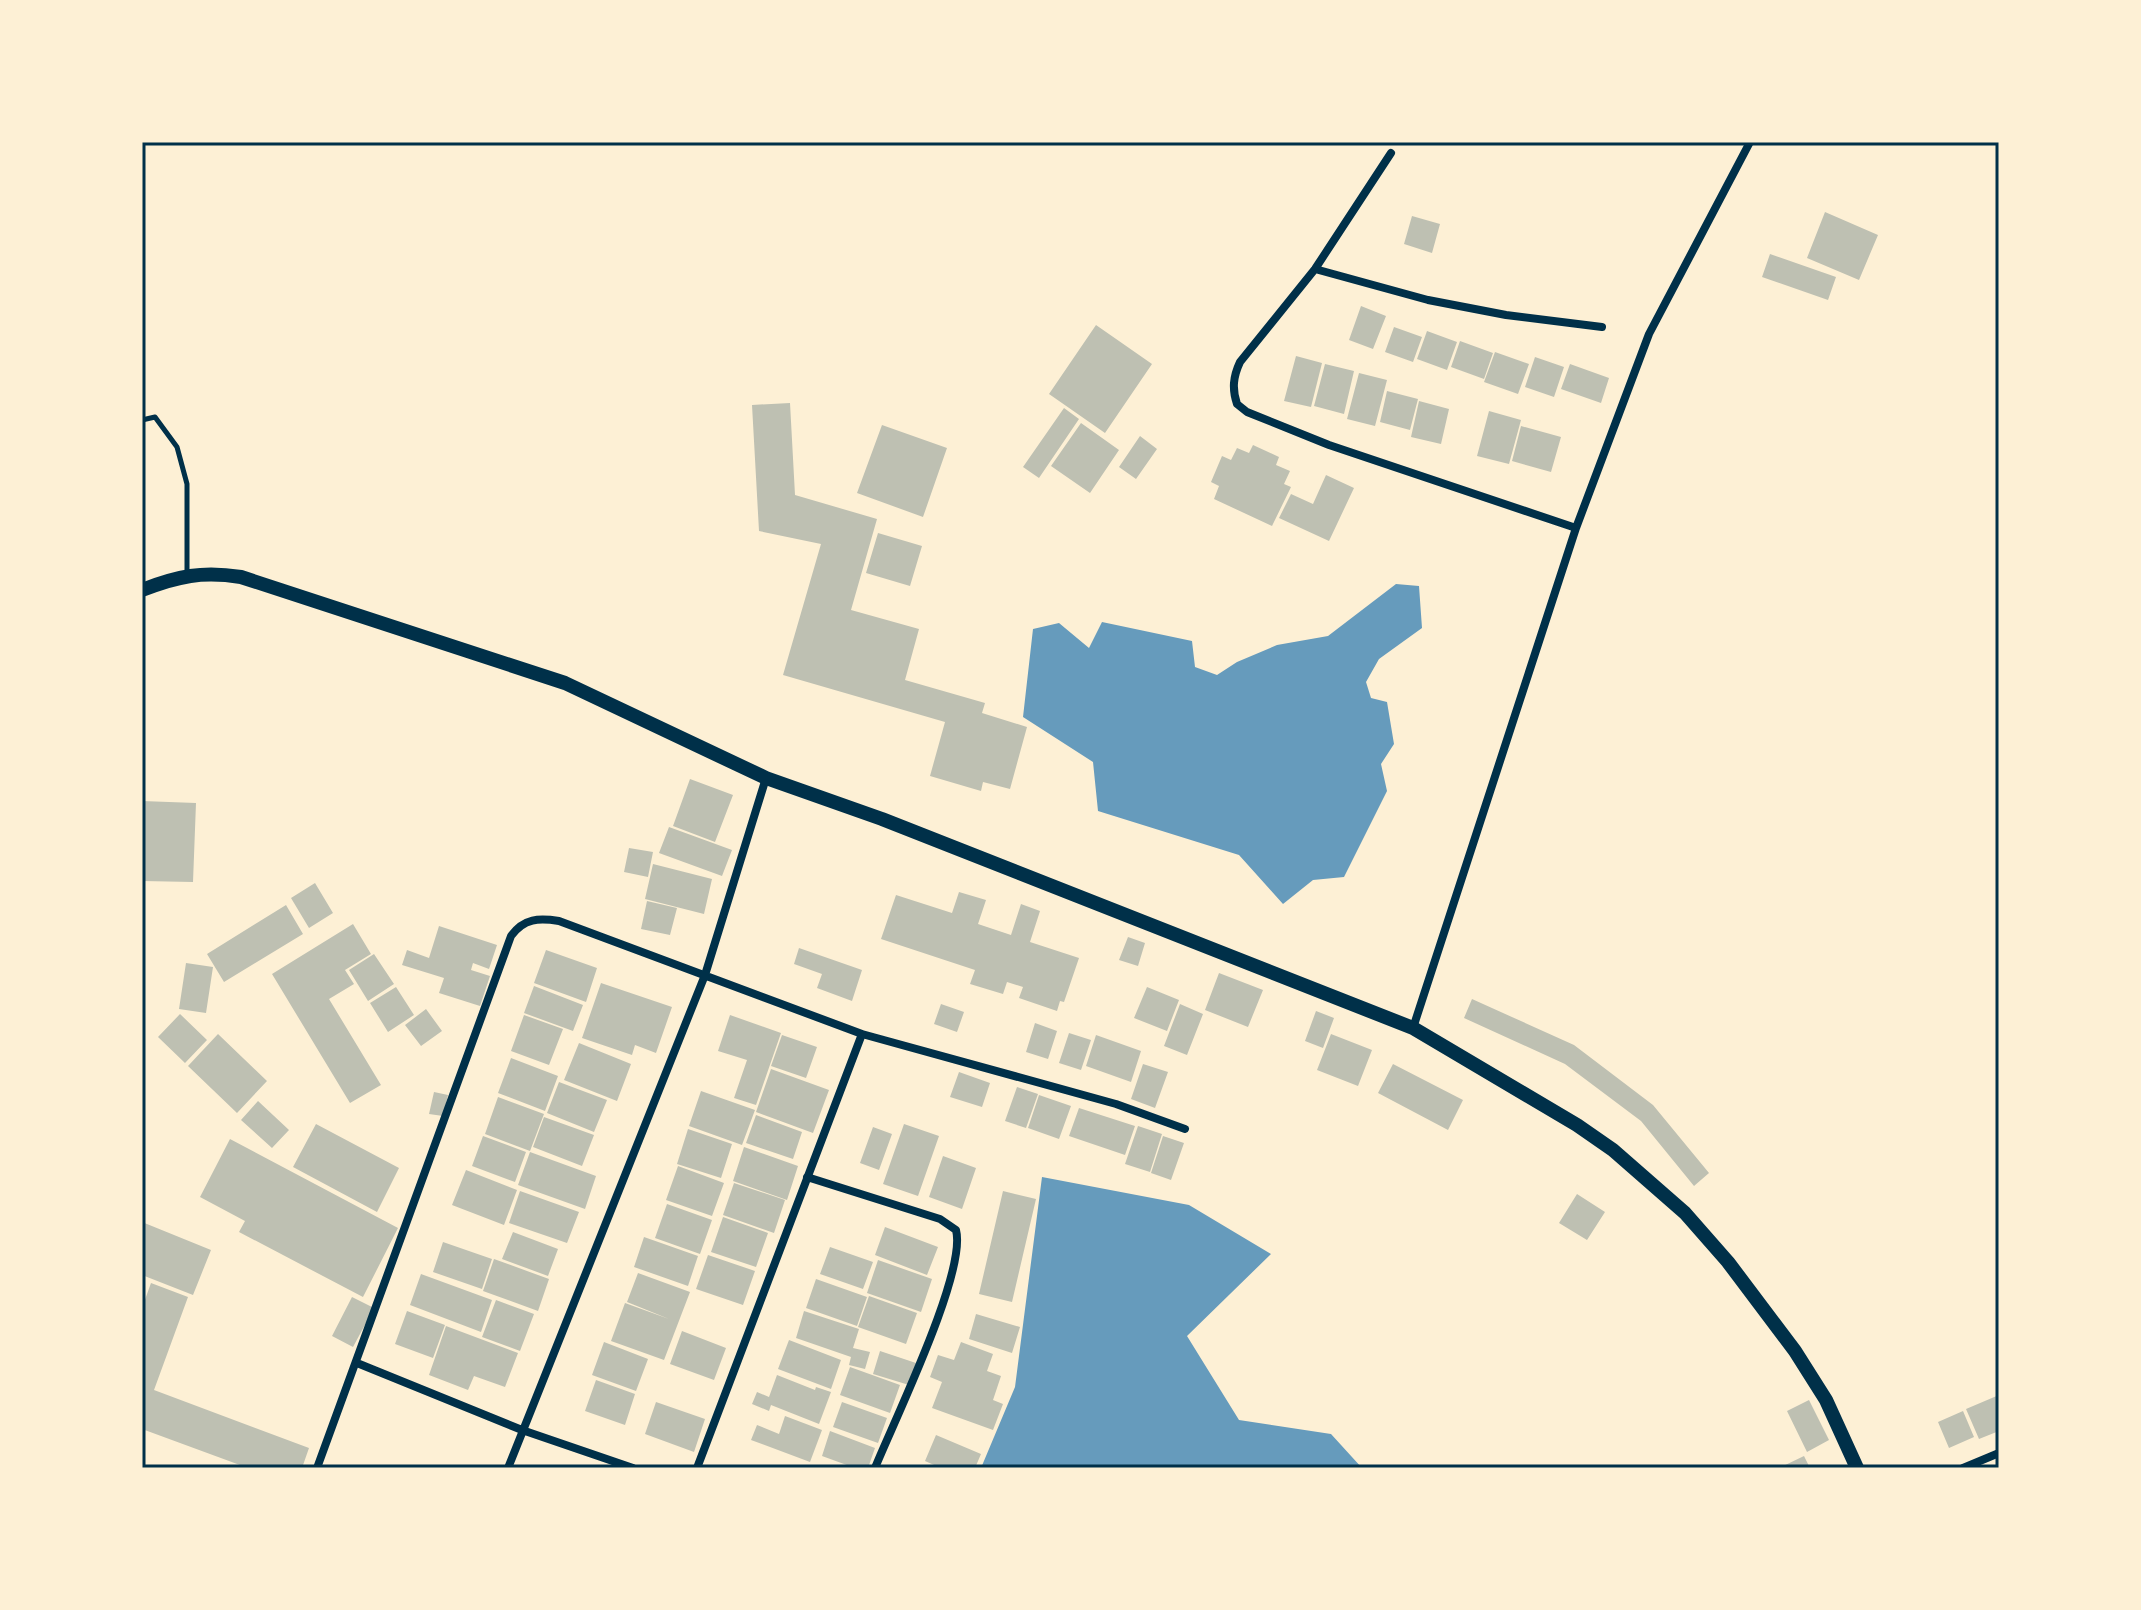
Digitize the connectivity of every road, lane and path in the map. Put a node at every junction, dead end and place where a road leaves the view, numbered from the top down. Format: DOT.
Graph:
graph roads {
  1 [pos="1750,142"];
  2 [pos="1391,153"];
  3 [pos="1315,269"];
  4 [pos="1602,327"];
  5 [pos="142,420"];
  6 [pos="1576,528"];
  7 [pos="187,575"];
  8 [pos="142,590"];
  9 [pos="766,778"];
  10 [pos="705,975"];
  11 [pos="1413,1028"];
  12 [pos="862,1034"];
  13 [pos="1185,1129"];
  14 [pos="807,1177"];
  15 [pos="357,1363"];
  16 [pos="522,1430"];
  17 [pos="1999,1453"];
  18 [pos="317,1468"];
  19 [pos="508,1468"];
  20 [pos="633,1468"];
  21 [pos="697,1468"];
  22 [pos="875,1468"];
  23 [pos="1857,1468"];
  24 [pos="1963,1468"];
  1 -- 6 [label="street"];
  2 -- 3 [label="street"];
  3 -- 4 [label="street"];
  3 -- 6 [label="street"];
  5 -- 7 [label="lane"];
  6 -- 11 [label="street"];
  7 -- 8 [label="street"];
  7 -- 9 [label="street"];
  9 -- 10 [label="street"];
  9 -- 11 [label="street"];
  10 -- 12 [label="street"];
  10 -- 15 [label="street"];
  10 -- 16 [label="street"];
  11 -- 23 [label="street"];
  12 -- 13 [label="street"];
  12 -- 14 [label="street"];
  14 -- 21 [label="street"];
  14 -- 22 [label="street"];
  15 -- 16 [label="street"];
  15 -- 18 [label="street"];
  16 -- 19 [label="street"];
  16 -- 20 [label="street"];
  17 -- 24 [label="street"];
}
